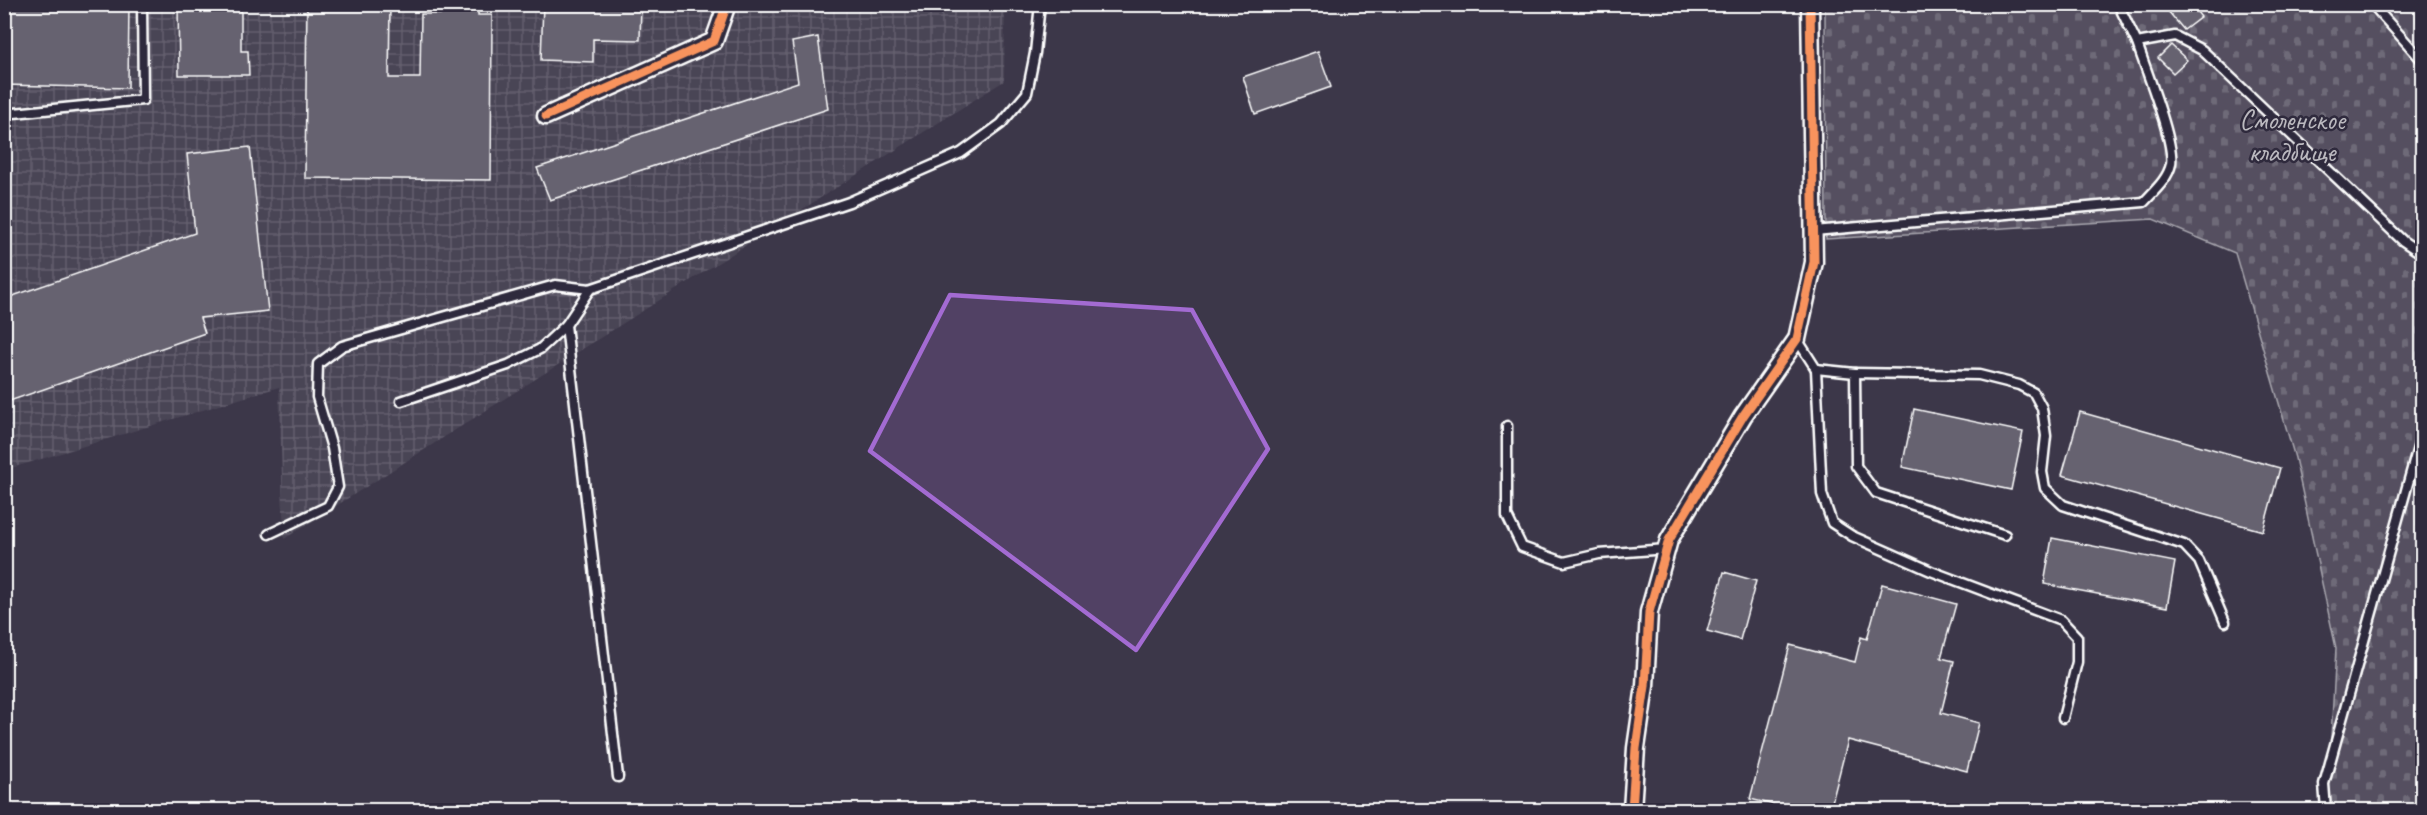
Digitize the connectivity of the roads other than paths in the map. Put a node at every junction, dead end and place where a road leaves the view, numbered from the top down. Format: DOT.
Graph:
graph roads {
  1 [pos="142,4"];
  2 [pos="727,4"];
  3 [pos="1040,4"];
  4 [pos="1810,4"];
  5 [pos="2118,4"];
  6 [pos="2372,4"];
  7 [pos="2137,43"];
  8 [pos="2422,60"];
  9 [pos="4,114"];
  10 [pos="546,116"];
  11 [pos="1814,231"];
  12 [pos="2422,254"];
  13 [pos="590,289"];
  14 [pos="566,325"];
  15 [pos="1797,339"];
  16 [pos="1816,369"];
  17 [pos="1855,373"];
  18 [pos="401,401"];
  19 [pos="1507,426"];
  20 [pos="2422,434"];
  21 [pos="269,534"];
  22 [pos="2005,535"];
  23 [pos="1667,549"];
  24 [pos="2225,622"];
  25 [pos="2063,718"];
  26 [pos="618,777"];
  27 [pos="1632,810"];
  28 [pos="2326,810"];
  1 -- 9 [label="lane"];
  2 -- 10 [label="street"];
  3 -- 13 [label="lane"];
  4 -- 11 [label="street"];
  5 -- 7 [label="lane"];
  6 -- 8 [label="lane"];
  7 -- 11 [label="lane"];
  7 -- 12 [label="lane"];
  11 -- 15 [label="street"];
  13 -- 14 [label="lane"];
  13 -- 21 [label="lane"];
  14 -- 18 [label="lane"];
  14 -- 26 [label="lane"];
  15 -- 16 [label="lane"];
  15 -- 23 [label="street"];
  16 -- 17 [label="lane"];
  16 -- 25 [label="lane"];
  17 -- 22 [label="lane"];
  17 -- 24 [label="lane"];
  19 -- 23 [label="lane"];
  20 -- 28 [label="lane"];
  23 -- 27 [label="street"];
}
